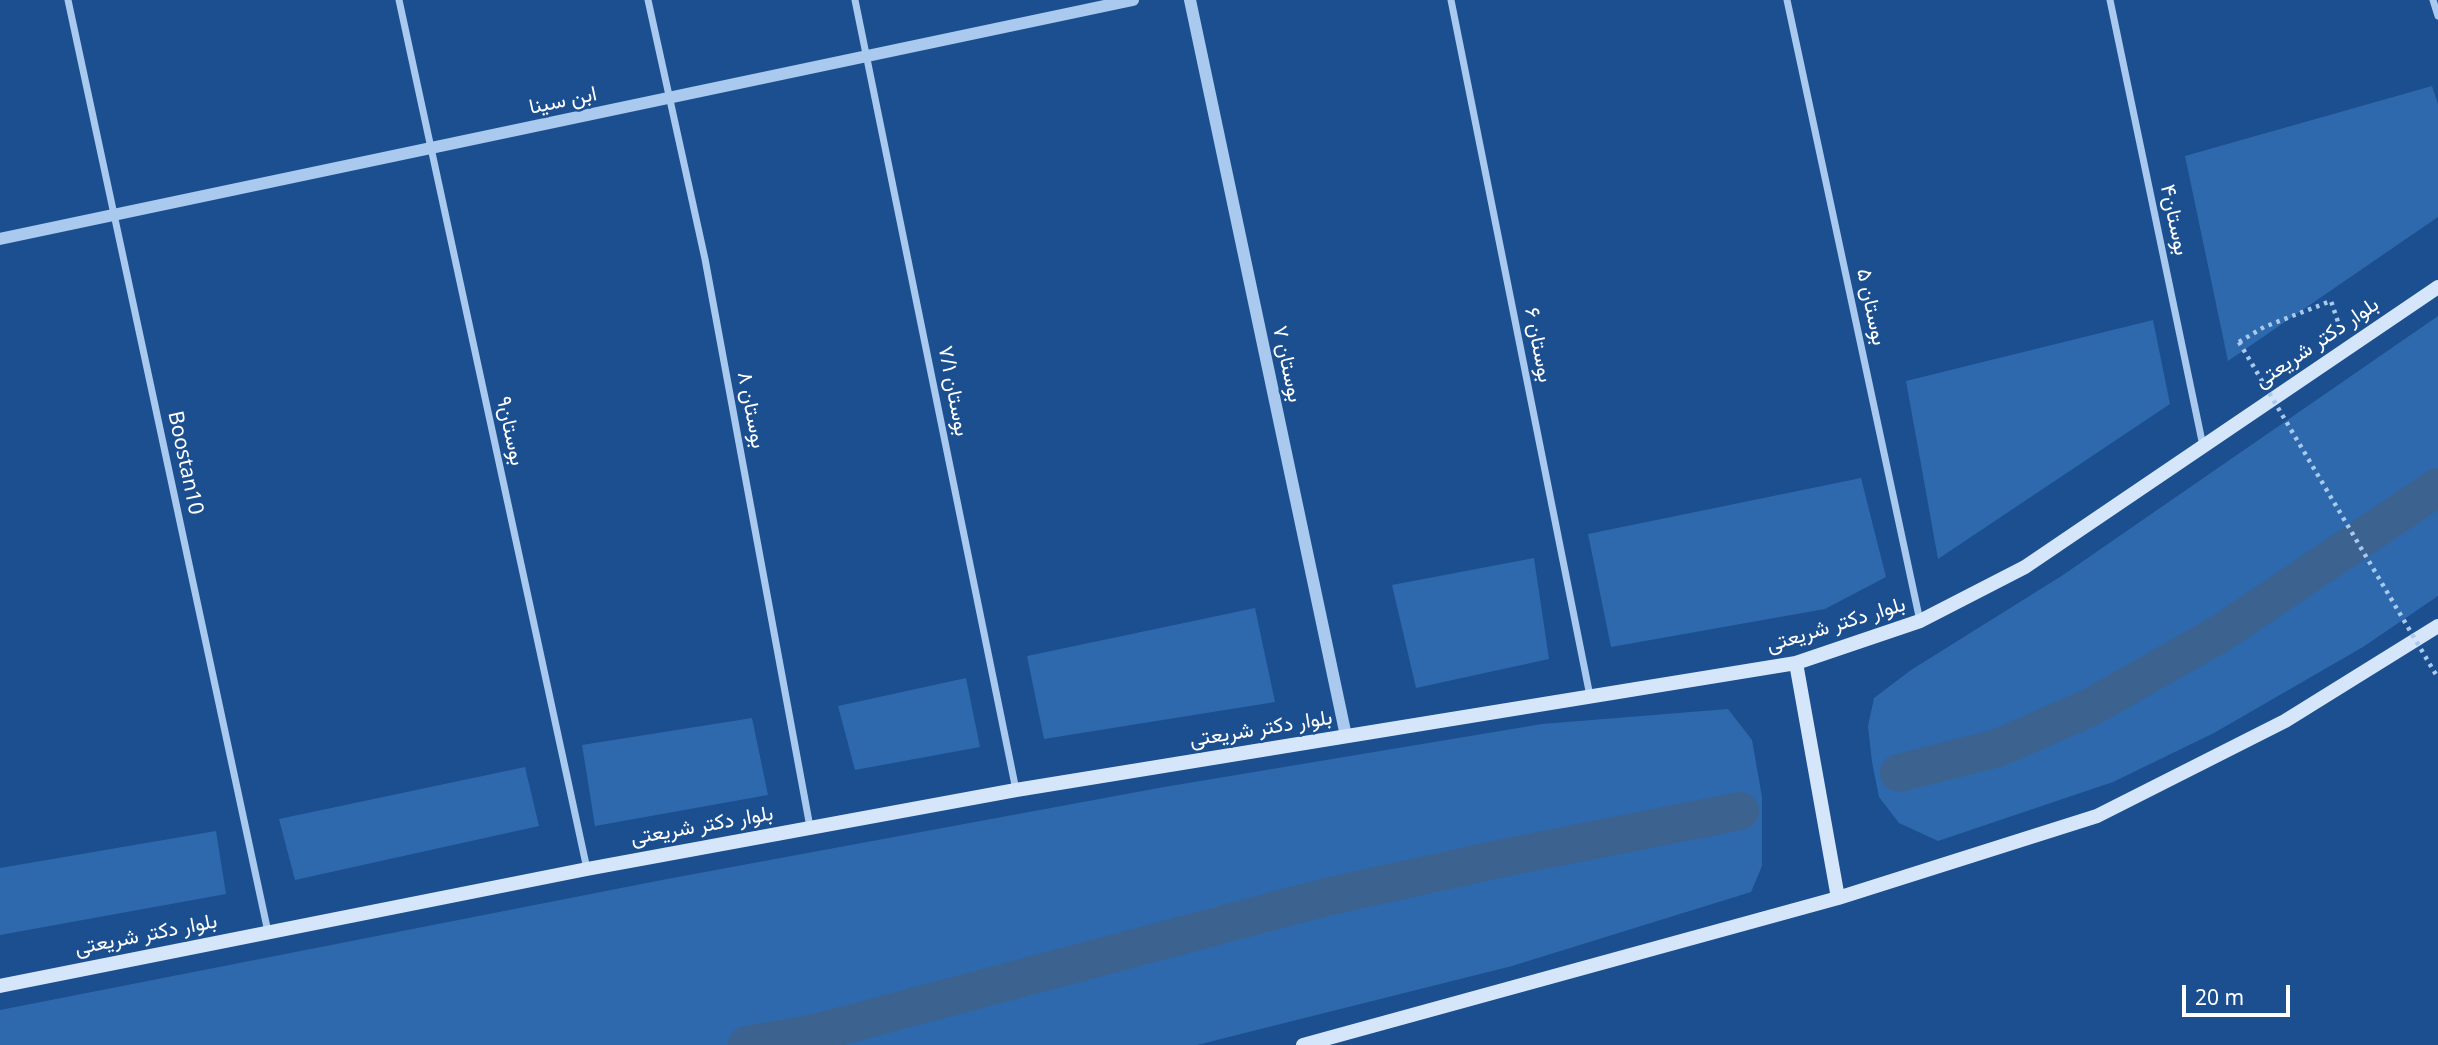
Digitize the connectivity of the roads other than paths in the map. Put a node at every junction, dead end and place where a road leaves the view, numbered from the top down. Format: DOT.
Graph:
graph roads {
  1 [pos="68,0"];
  2 [pos="399,0"];
  3 [pos="648,0"];
  4 [pos="855,0"];
  5 [pos="1133,0"];
  6 [pos="1190,0"];
  7 [pos="1451,0"];
  8 [pos="1787,0"];
  9 [pos="2110,0"];
  10 [pos="2433,0"];
  11 [pos="2438,16"];
  12 [pos="867,56"];
  13 [pos="669,98"];
  14 [pos="430,148"];
  15 [pos="115,215"];
  16 [pos="0,239"];
  17 [pos="2438,287"];
  18 [pos="2203,446"];
  19 [pos="1920,621"];
  20 [pos="2438,626"];
  21 [pos="1796,663"];
  22 [pos="1591,697"];
  23 [pos="1346,736"];
  24 [pos="1016,790"];
  25 [pos="810,828"];
  26 [pos="587,869"];
  27 [pos="1838,898"];
  28 [pos="268,932"];
  29 [pos="0,986"];
  30 [pos="1303,1045"];
  1 -- 15 [label="street, Boostan10"];
  2 -- 14 [label="street, بوستان۹"];
  3 -- 13 [label="street, بوستان ۸"];
  4 -- 12 [label="street, بوستان ۷/۱"];
  5 -- 12 [label="street, ابن سینا"];
  6 -- 23 [label="street, بوستان ۷"];
  7 -- 22 [label="street, بوستان ۶"];
  8 -- 19 [label="street, بوستان ۵"];
  9 -- 18 [label="street, بوستان۴"];
  10 -- 11 [label="street"];
  12 -- 13 [label="street, ابن سینا"];
  12 -- 24 [label="street, بوستان ۷/۱"];
  13 -- 14 [label="street, ابن سینا"];
  13 -- 25 [label="street, بوستان ۸"];
  14 -- 15 [label="street, ابن سینا"];
  14 -- 26 [label="street, بوستان۹"];
  15 -- 16 [label="street, ابن سینا"];
  15 -- 28 [label="street, Boostan10"];
  17 -- 18 [label="main road, بلوار دکتر شریعتی"];
  18 -- 19 [label="main road, بلوار دکتر شریعتی"];
  19 -- 21 [label="main road, بلوار دکتر شریعتی"];
  20 -- 27 [label="main road"];
  21 -- 22 [label="main road, بلوار دکتر شریعتی"];
  21 -- 27 [label="main road"];
  22 -- 23 [label="main road, بلوار دکتر شریعتی"];
  23 -- 24 [label="main road, بلوار دکتر شریعتی"];
  24 -- 25 [label="main road, بلوار دکتر شریعتی"];
  25 -- 26 [label="main road, بلوار دکتر شریعتی"];
  26 -- 28 [label="main road, بلوار دکتر شریعتی"];
  27 -- 30 [label="main road"];
  28 -- 29 [label="main road, بلوار دکتر شریعتی"];
}
